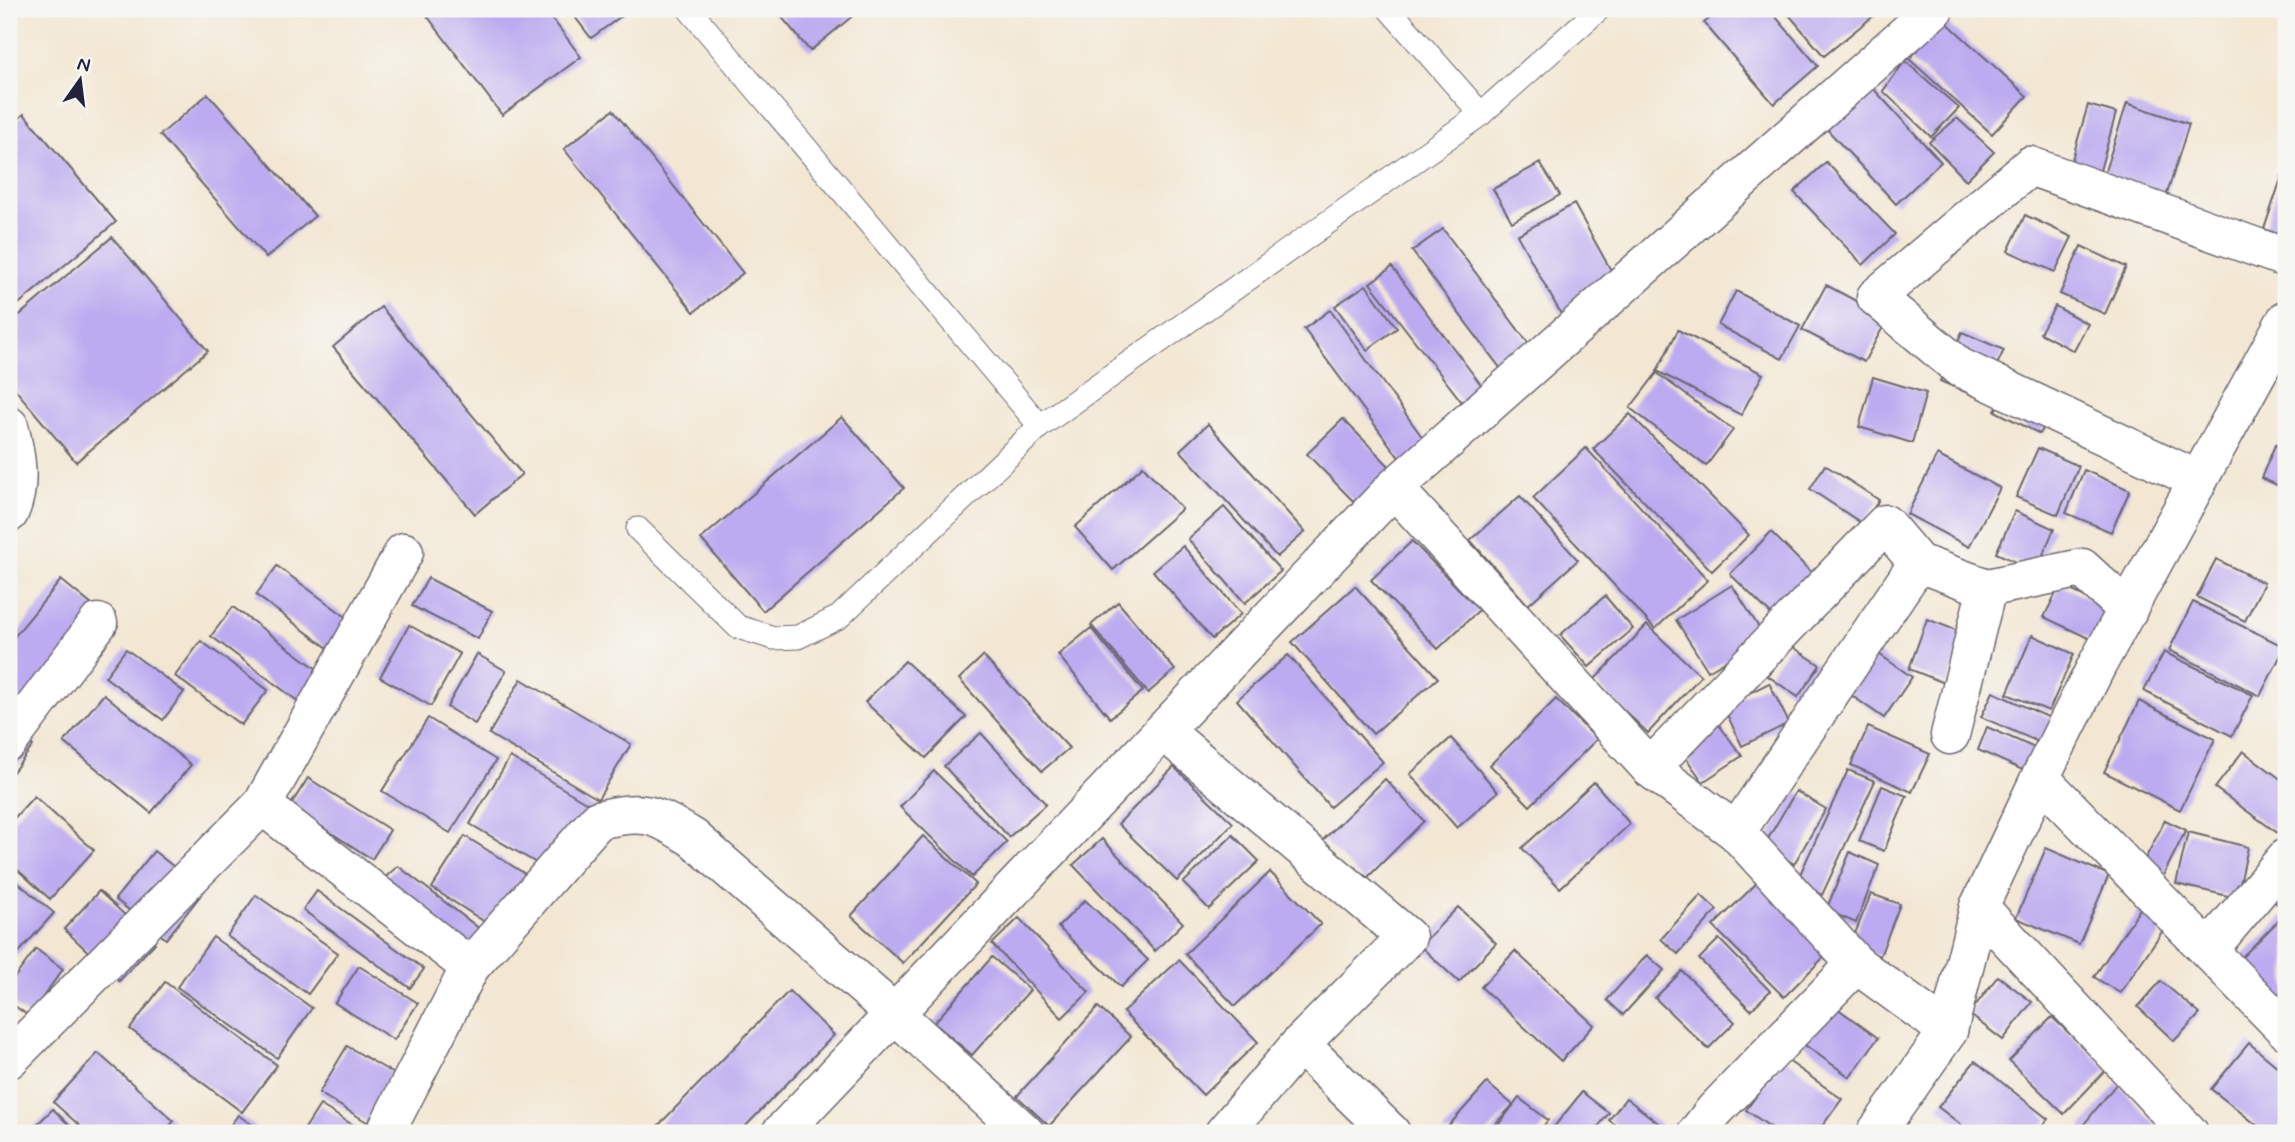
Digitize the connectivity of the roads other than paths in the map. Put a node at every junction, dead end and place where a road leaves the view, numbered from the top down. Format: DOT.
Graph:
graph roads {
  1 [pos="689,9"];
  2 [pos="1390,9"];
  3 [pos="1600,9"];
  4 [pos="1934,9"];
  5 [pos="1481,114"];
  6 [pos="2286,258"];
  7 [pos="2286,320"];
  8 [pos="9,426"];
  9 [pos="1040,426"];
  10 [pos="2198,480"];
  11 [pos="1394,488"];
  12 [pos="9,513"];
  13 [pos="638,529"];
  14 [pos="404,552"];
  15 [pos="1918,563"];
  16 [pos="1987,588"];
  17 [pos="2128,610"];
  18 [pos="98,623"];
  19 [pos="1165,732"];
  20 [pos="1950,735"];
  21 [pos="9,741"];
  22 [pos="1650,768"];
  23 [pos="2040,778"];
  24 [pos="262,805"];
  25 [pos="1736,832"];
  26 [pos="2286,858"];
  27 [pos="1979,907"];
  28 [pos="2210,948"];
  29 [pos="1856,964"];
  30 [pos="470,967"];
  31 [pos="894,1013"];
  32 [pos="2286,1030"];
  33 [pos="1948,1031"];
  34 [pos="1300,1044"];
  35 [pos="9,1059"];
  36 [pos="385,1133"];
  37 [pos="781,1133"];
  38 [pos="1025,1133"];
  39 [pos="1224,1133"];
  40 [pos="1391,1133"];
  41 [pos="1698,1133"];
  42 [pos="1876,1133"];
  43 [pos="2189,1133"];
  1 -- 9 [label="lane"];
  2 -- 5 [label="lane"];
  3 -- 5 [label="lane"];
  4 -- 11 [label="street"];
  5 -- 9 [label="lane"];
  6 -- 10 [label="street"];
  7 -- 10 [label="street"];
  8 -- 12 [label="street"];
  9 -- 13 [label="lane"];
  10 -- 17 [label="street"];
  11 -- 19 [label="street"];
  11 -- 22 [label="street"];
  14 -- 24 [label="street"];
  15 -- 16 [label="street"];
  15 -- 22 [label="street"];
  15 -- 25 [label="street"];
  16 -- 17 [label="street"];
  16 -- 20 [label="street"];
  17 -- 23 [label="street"];
  18 -- 21 [label="street"];
  19 -- 31 [label="street"];
  19 -- 34 [label="street"];
  22 -- 25 [label="street"];
  23 -- 27 [label="street"];
  23 -- 28 [label="street"];
  24 -- 30 [label="street"];
  24 -- 35 [label="street"];
  25 -- 29 [label="street"];
  26 -- 28 [label="street"];
  27 -- 33 [label="street"];
  27 -- 43 [label="street"];
  28 -- 32 [label="street"];
  29 -- 33 [label="street"];
  29 -- 41 [label="street"];
  30 -- 31 [label="street"];
  30 -- 36 [label="street"];
  31 -- 37 [label="street"];
  31 -- 38 [label="street"];
  33 -- 42 [label="street"];
  34 -- 39 [label="street"];
  34 -- 40 [label="street"];
}
